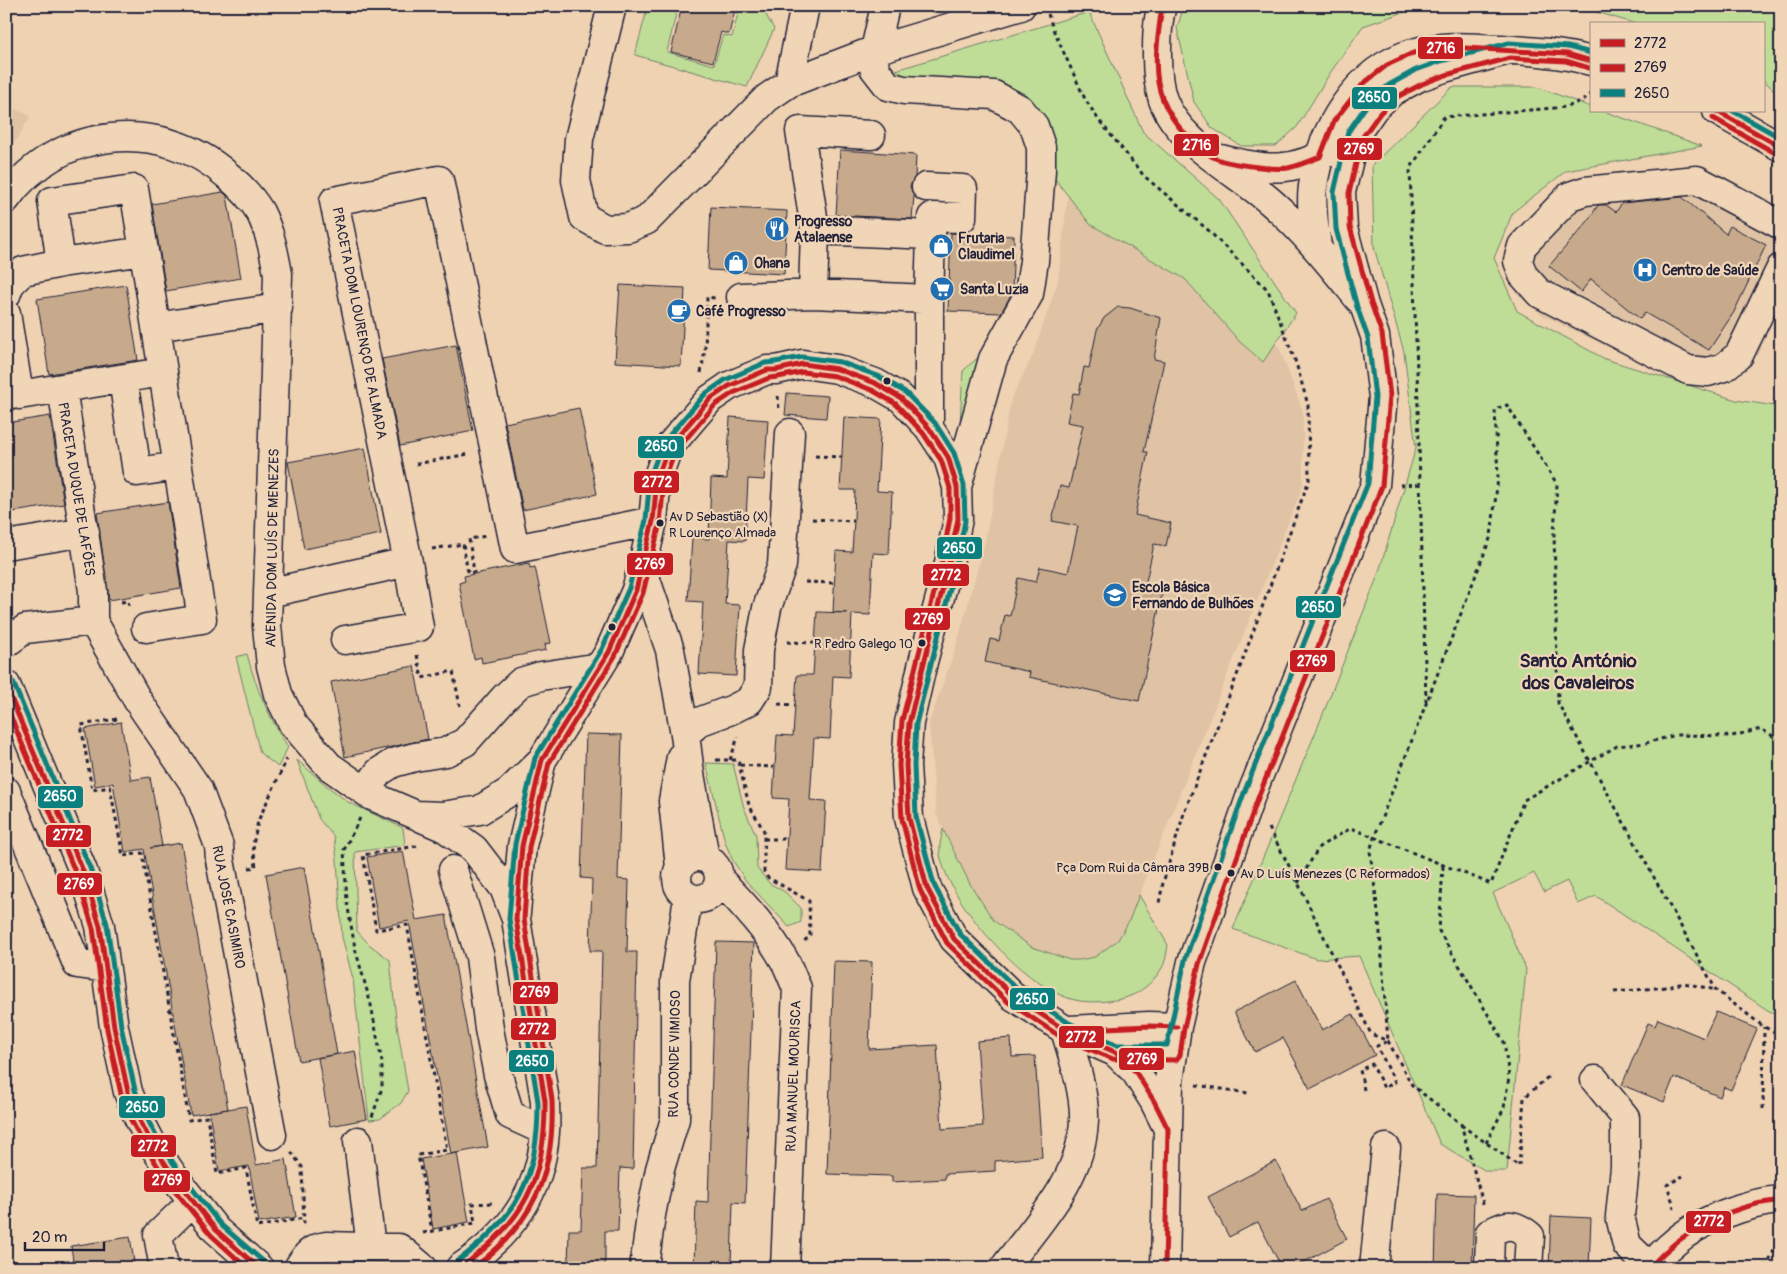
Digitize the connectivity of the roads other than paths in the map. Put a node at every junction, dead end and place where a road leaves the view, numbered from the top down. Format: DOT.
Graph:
graph roads {
  1 [pos="612,6"];
  2 [pos="805,6"];
  3 [pos="885,6"];
  4 [pos="1021,6"];
  5 [pos="1162,6"];
  6 [pos="875,50"];
  7 [pos="1509,50"];
  8 [pos="1590,61"];
  9 [pos="788,83"];
  10 [pos="1719,112"];
  11 [pos="871,135"];
  12 [pos="1355,135"];
  13 [pos="1781,148"];
  14 [pos="1320,156"];
  15 [pos="1214,158"];
  16 [pos="926,187"];
  17 [pos="6,199"];
  18 [pos="1781,225"];
  19 [pos="815,230"];
  20 [pos="931,235"];
  21 [pos="1317,247"];
  22 [pos="144,251"];
  23 [pos="61,264"];
  24 [pos="1781,268"];
  25 [pos="813,294"];
  26 [pos="6,295"];
  27 [pos="740,297"];
  28 [pos="929,298"];
  29 [pos="1364,305"];
  30 [pos="278,308"];
  31 [pos="6,313"];
  32 [pos="156,328"];
  33 [pos="163,372"];
  34 [pos="123,379"];
  35 [pos="62,388"];
  36 [pos="929,428"];
  37 [pos="790,433"];
  38 [pos="178,466"];
  39 [pos="956,488"];
  40 [pos="654,521"];
  41 [pos="85,532"];
  42 [pos="6,545"];
  43 [pos="408,562"];
  44 [pos="642,568"];
  45 [pos="268,594"];
  46 [pos="93,621"];
  47 [pos="146,628"];
  48 [pos="345,640"];
  49 [pos="6,643"];
  50 [pos="600,667"];
  51 [pos="9,702"];
  52 [pos="685,734"];
  53 [pos="542,760"];
  54 [pos="6,791"];
  55 [pos="368,793"];
  56 [pos="416,815"];
  57 [pos="701,868"];
  58 [pos="453,870"];
  59 [pos="688,898"];
  60 [pos="516,919"];
  61 [pos="106,968"];
  62 [pos="1177,1027"];
  63 [pos="1065,1030"];
  64 [pos="1115,1052"];
  65 [pos="1173,1053"];
  66 [pos="1595,1080"];
  67 [pos="1168,1129"];
  68 [pos="545,1131"];
  69 [pos="272,1135"];
  70 [pos="358,1141"];
  71 [pos="1386,1148"];
  72 [pos="1781,1200"];
  73 [pos="193,1201"];
  74 [pos="371,1247"];
  75 [pos="1649,1267"];
  76 [pos="164,1268"];
  77 [pos="259,1268"];
  78 [pos="298,1268"];
  79 [pos="422,1268"];
  80 [pos="460,1268"];
  81 [pos="644,1268"];
  82 [pos="785,1268"];
  83 [pos="1004,1268"];
  84 [pos="1165,1268"];
  85 [pos="1374,1268"];
  86 [pos="1489,1268"];
  87 [pos="1528,1268"];
  1 -- 9 [label="street"];
  2 -- 9 [label="street"];
  3 -- 6 [label="street"];
  4 -- 6 [label="street"];
  5 -- 15 [label="street"];
  6 -- 9 [label="street"];
  6 -- 39 [label="street"];
  7 -- 8 [label="street"];
  7 -- 12 [label="street"];
  7 -- 14 [label="street"];
  10 -- 13 [label="street"];
  11 -- 19 [label="street"];
  12 -- 14 [label="street"];
  12 -- 29 [label="street"];
  14 -- 15 [label="street"];
  14 -- 21 [label="street"];
  15 -- 21 [label="street"];
  16 -- 20 [label="street"];
  17 -- 30 [label="street, AVENIDA DOM LUÍS DE MENEZES"];
  18 -- 24 [label="street"];
  19 -- 20 [label="street"];
  19 -- 25 [label="street"];
  20 -- 28 [label="street"];
  21 -- 29 [label="street"];
  22 -- 23 [label="street"];
  22 -- 23 [label="street"];
  22 -- 32 [label="street"];
  23 -- 26 [label="street"];
  25 -- 27 [label="street"];
  25 -- 28 [label="street"];
  28 -- 36 [label="street"];
  29 -- 62 [label="street"];
  30 -- 32 [label="street"];
  30 -- 45 [label="street, AVENIDA DOM LUÍS DE MENEZES"];
  31 -- 35 [label="street"];
  32 -- 33 [label="street"];
  33 -- 34 [label="street, PRACETA DUQUE DE LAFÕES"];
  33 -- 38 [label="street"];
  34 -- 35 [label="street, PRACETA DUQUE DE LAFÕES"];
  34 -- 38 [label="street"];
  35 -- 41 [label="street, PRACETA DUQUE DE LAFÕES"];
  36 -- 39 [label="street, AVENIDA DOM LUÍS DE MENEZES"];
  36 -- 40 [label="street, AVENIDA DOM LUÍS DE MENEZES"];
  37 -- 52 [label="street"];
  38 -- 47 [label="street"];
  39 -- 63 [label="street, AVENIDA DOM LUÍS DE MENEZES"];
  40 -- 43 [label="street, PRACETA DOM LOURENÇO DE ALMADA"];
  40 -- 44 [label="street, AVENIDA DOM LUÍS DE MENEZES"];
  41 -- 42 [label="street"];
  41 -- 46 [label="street, PRACETA DUQUE DE LAFÕES"];
  43 -- 45 [label="street"];
  43 -- 48 [label="street"];
  44 -- 50 [label="street, AVENIDA DOM LUÍS DE MENEZES"];
  44 -- 52 [label="street"];
  45 -- 55 [label="street, AVENIDA DOM LUÍS DE MENEZES"];
  46 -- 49 [label="street"];
  46 -- 69 [label="street, RUA JOSÉ CASIMIRO"];
  50 -- 53 [label="street, AVENIDA DOM LUÍS DE MENEZES"];
  50 -- 55 [label="street"];
  51 -- 61 [label="street"];
  52 -- 57 [label="street"];
  53 -- 56 [label="street, AVENIDA DOM LUÍS DE MENEZES"];
  53 -- 60 [label="street"];
  54 -- 61 [label="street"];
  55 -- 56 [label="street, AVENIDA DOM LUÍS DE MENEZES"];
  56 -- 60 [label="street"];
  57 -- 59 [label="street"];
  57 -- 59 [label="street"];
  57 -- 82 [label="street, RUA MANUEL MOURISCA"];
  58 -- 68 [label="street"];
  59 -- 81 [label="street, RUA CONDE VIMIOSO"];
  60 -- 68 [label="street"];
  61 -- 73 [label="street"];
  62 -- 63 [label="street"];
  62 -- 65 [label="street"];
  63 -- 64 [label="street, AVENIDA DOM LUÍS DE MENEZES"];
  63 -- 83 [label="street"];
  64 -- 65 [label="street, AVENIDA DOM LUÍS DE MENEZES"];
  64 -- 67 [label="street, AVENIDA DOM LUÍS DE MENEZES"];
  65 -- 67 [label="street"];
  66 -- 75 [label="street"];
  67 -- 84 [label="street"];
  68 -- 80 [label="street"];
  70 -- 74 [label="street"];
  71 -- 85 [label="street"];
  72 -- 75 [label="street"];
  73 -- 76 [label="street"];
  73 -- 77 [label="street"];
  74 -- 78 [label="street"];
  74 -- 79 [label="street"];
  86 -- 87 [label="street"];
}
